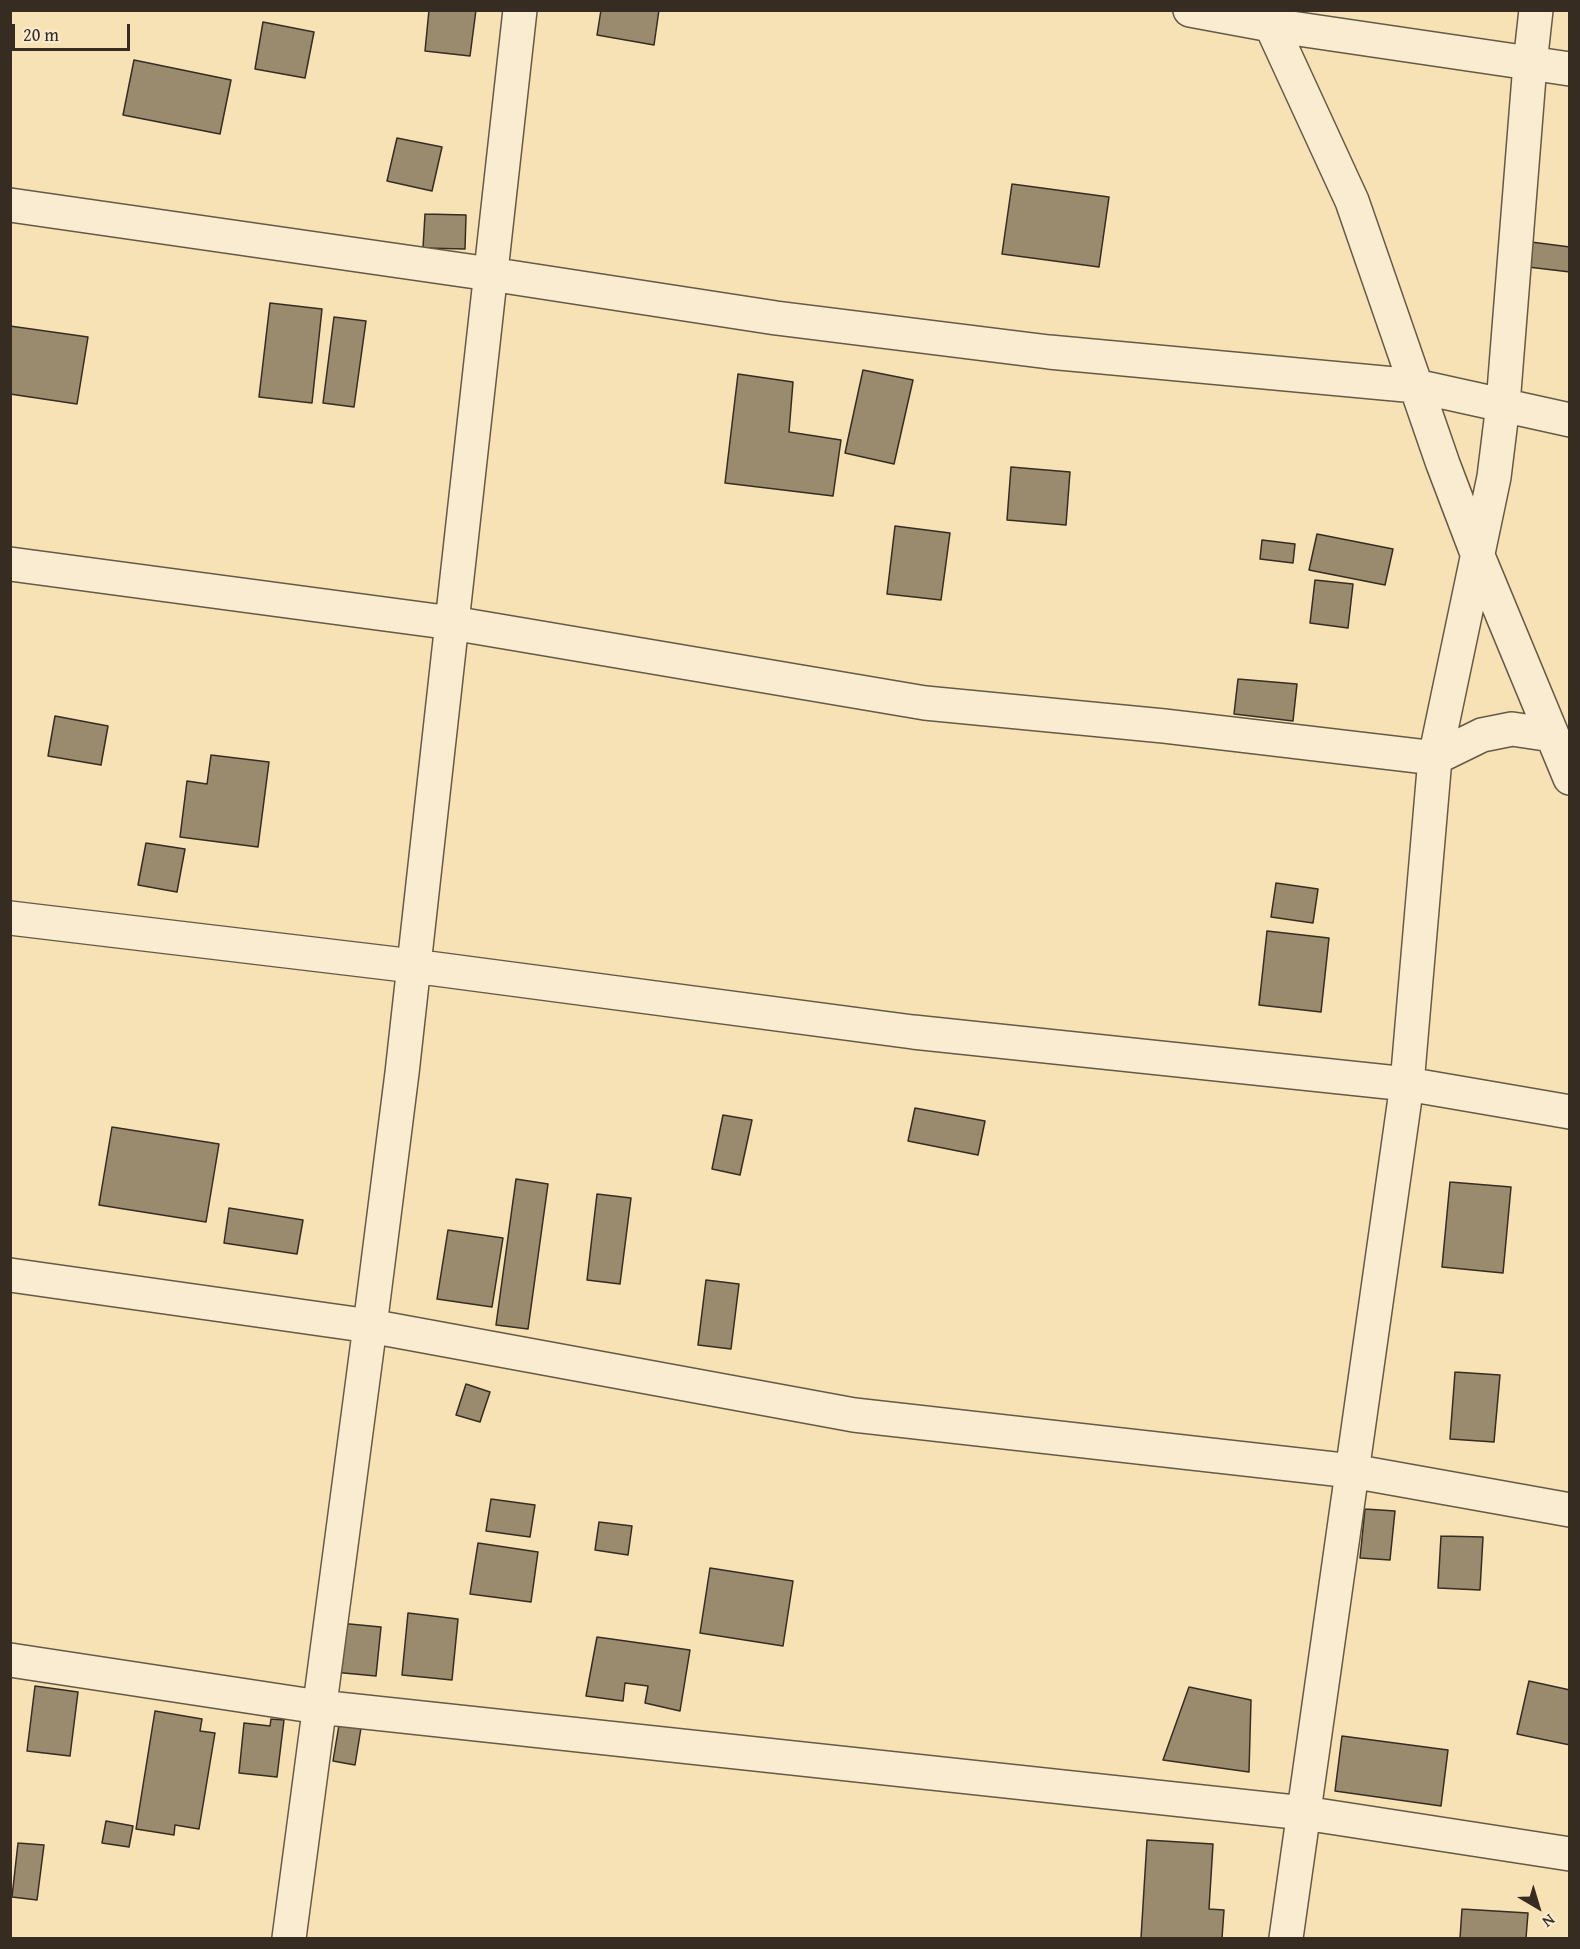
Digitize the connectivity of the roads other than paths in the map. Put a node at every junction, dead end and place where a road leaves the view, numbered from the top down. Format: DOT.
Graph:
graph roads {
  1 [pos="520,10"];
  2 [pos="1190,10"];
  3 [pos="1536,10"];
  4 [pos="1269,18"];
  5 [pos="1530,64"];
  6 [pos="1569,69"];
  7 [pos="10,205"];
  8 [pos="490,274"];
  9 [pos="1416,386"];
  10 [pos="1503,404"];
  11 [pos="1569,420"];
  12 [pos="1478,556"];
  13 [pos="10,564"];
  14 [pos="452,623"];
  15 [pos="1552,735"];
  16 [pos="1435,758"];
  17 [pos="1569,778"];
  18 [pos="10,918"];
  19 [pos="413,966"];
  20 [pos="1407,1084"];
  21 [pos="1569,1112"];
  22 [pos="10,1275"];
  23 [pos="370,1326"];
  24 [pos="1352,1471"];
  25 [pos="1569,1510"];
  26 [pos="10,1660"];
  27 [pos="319,1707"];
  28 [pos="1304,1813"];
  29 [pos="1569,1854"];
  30 [pos="289,1938"];
  31 [pos="1286,1938"];
  1 -- 8 [label="street"];
  2 -- 4 [label="street"];
  3 -- 5 [label="street"];
  4 -- 5 [label="street"];
  4 -- 9 [label="street"];
  5 -- 6 [label="street"];
  5 -- 10 [label="street"];
  7 -- 8 [label="street"];
  8 -- 9 [label="street"];
  8 -- 14 [label="street"];
  9 -- 10 [label="street"];
  9 -- 12 [label="street"];
  10 -- 11 [label="street"];
  10 -- 12 [label="street"];
  12 -- 15 [label="street"];
  12 -- 16 [label="street"];
  13 -- 14 [label="street"];
  14 -- 16 [label="street"];
  14 -- 19 [label="street"];
  15 -- 16 [label="street"];
  15 -- 17 [label="street"];
  16 -- 20 [label="street"];
  18 -- 19 [label="street"];
  19 -- 20 [label="street"];
  19 -- 23 [label="street"];
  20 -- 21 [label="street"];
  20 -- 24 [label="street"];
  22 -- 23 [label="street"];
  23 -- 24 [label="street"];
  23 -- 27 [label="street"];
  24 -- 25 [label="street"];
  24 -- 28 [label="street"];
  26 -- 27 [label="street"];
  27 -- 28 [label="street"];
  27 -- 30 [label="street"];
  28 -- 29 [label="street"];
  28 -- 31 [label="street"];
}
